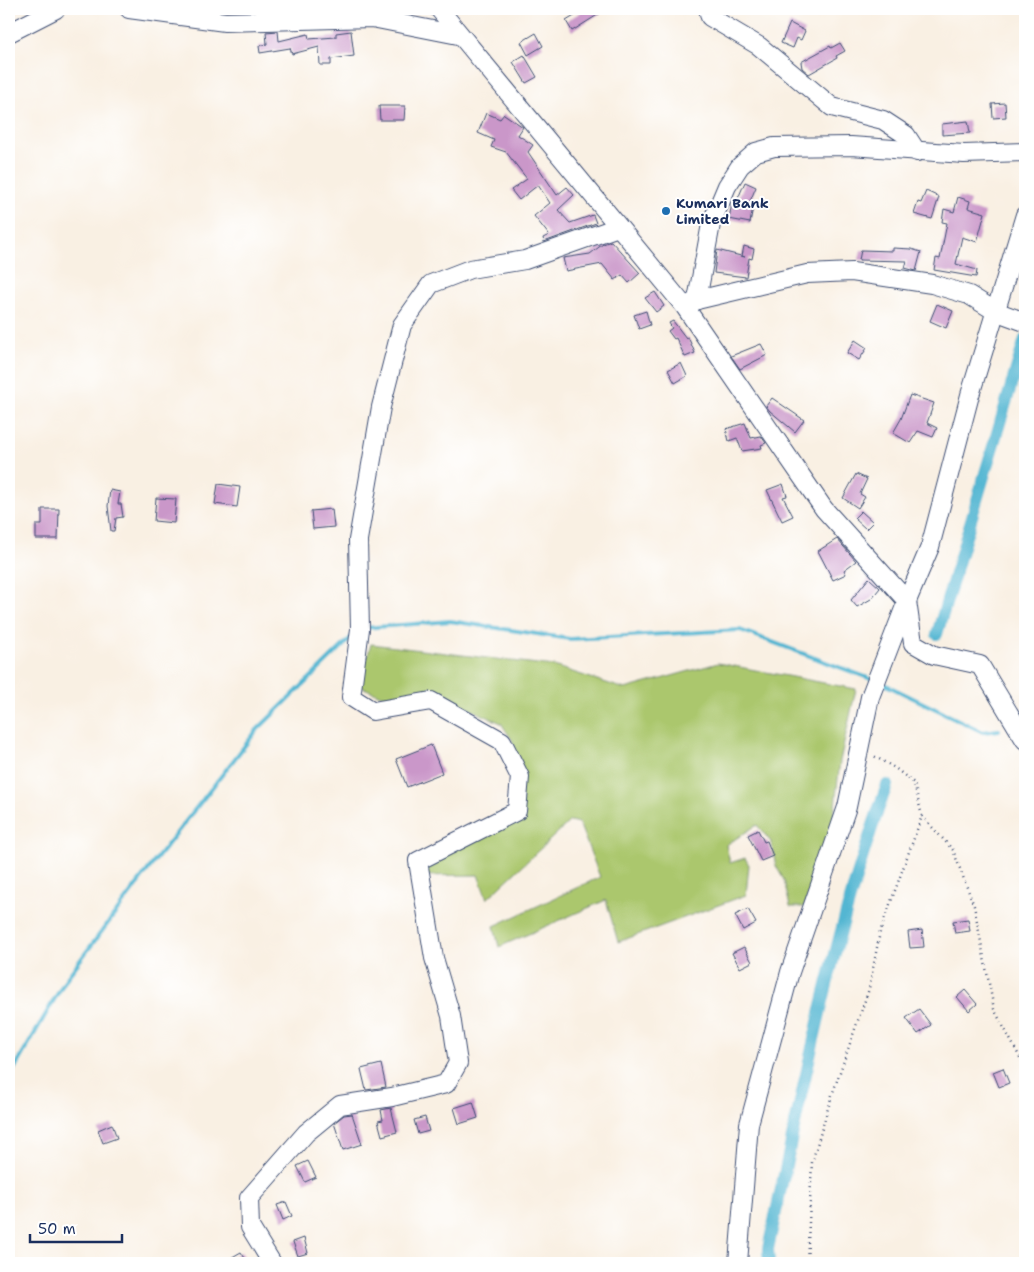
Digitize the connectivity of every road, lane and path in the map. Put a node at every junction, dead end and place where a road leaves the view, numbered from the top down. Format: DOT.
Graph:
graph roads {
  1 [pos="56,9"];
  2 [pos="129,9"];
  3 [pos="438,9"];
  4 [pos="708,9"];
  5 [pos="9,33"];
  6 [pos="458,35"];
  7 [pos="917,152"];
  8 [pos="1025,152"];
  9 [pos="1025,215"];
  10 [pos="618,227"];
  11 [pos="691,304"];
  12 [pos="995,311"];
  13 [pos="1020,320"];
  14 [pos="907,601"];
  15 [pos="1025,740"];
  16 [pos="859,749"];
  17 [pos="922,816"];
  18 [pos="1025,1067"];
  19 [pos="272,1263"];
  20 [pos="738,1263"];
  21 [pos="807,1263"];
  1 -- 5 [label="street"];
  2 -- 6 [label="street"];
  3 -- 6 [label="street"];
  4 -- 7 [label="street"];
  6 -- 10 [label="street"];
  7 -- 8 [label="street"];
  7 -- 11 [label="street"];
  9 -- 12 [label="street"];
  10 -- 11 [label="street"];
  10 -- 19 [label="street"];
  11 -- 12 [label="street"];
  11 -- 14 [label="street"];
  12 -- 13 [label="street"];
  12 -- 14 [label="street"];
  14 -- 15 [label="street"];
  14 -- 16 [label="street"];
  16 -- 17 [label="path"];
  16 -- 20 [label="street"];
  17 -- 18 [label="path"];
  17 -- 21 [label="path"];
}
